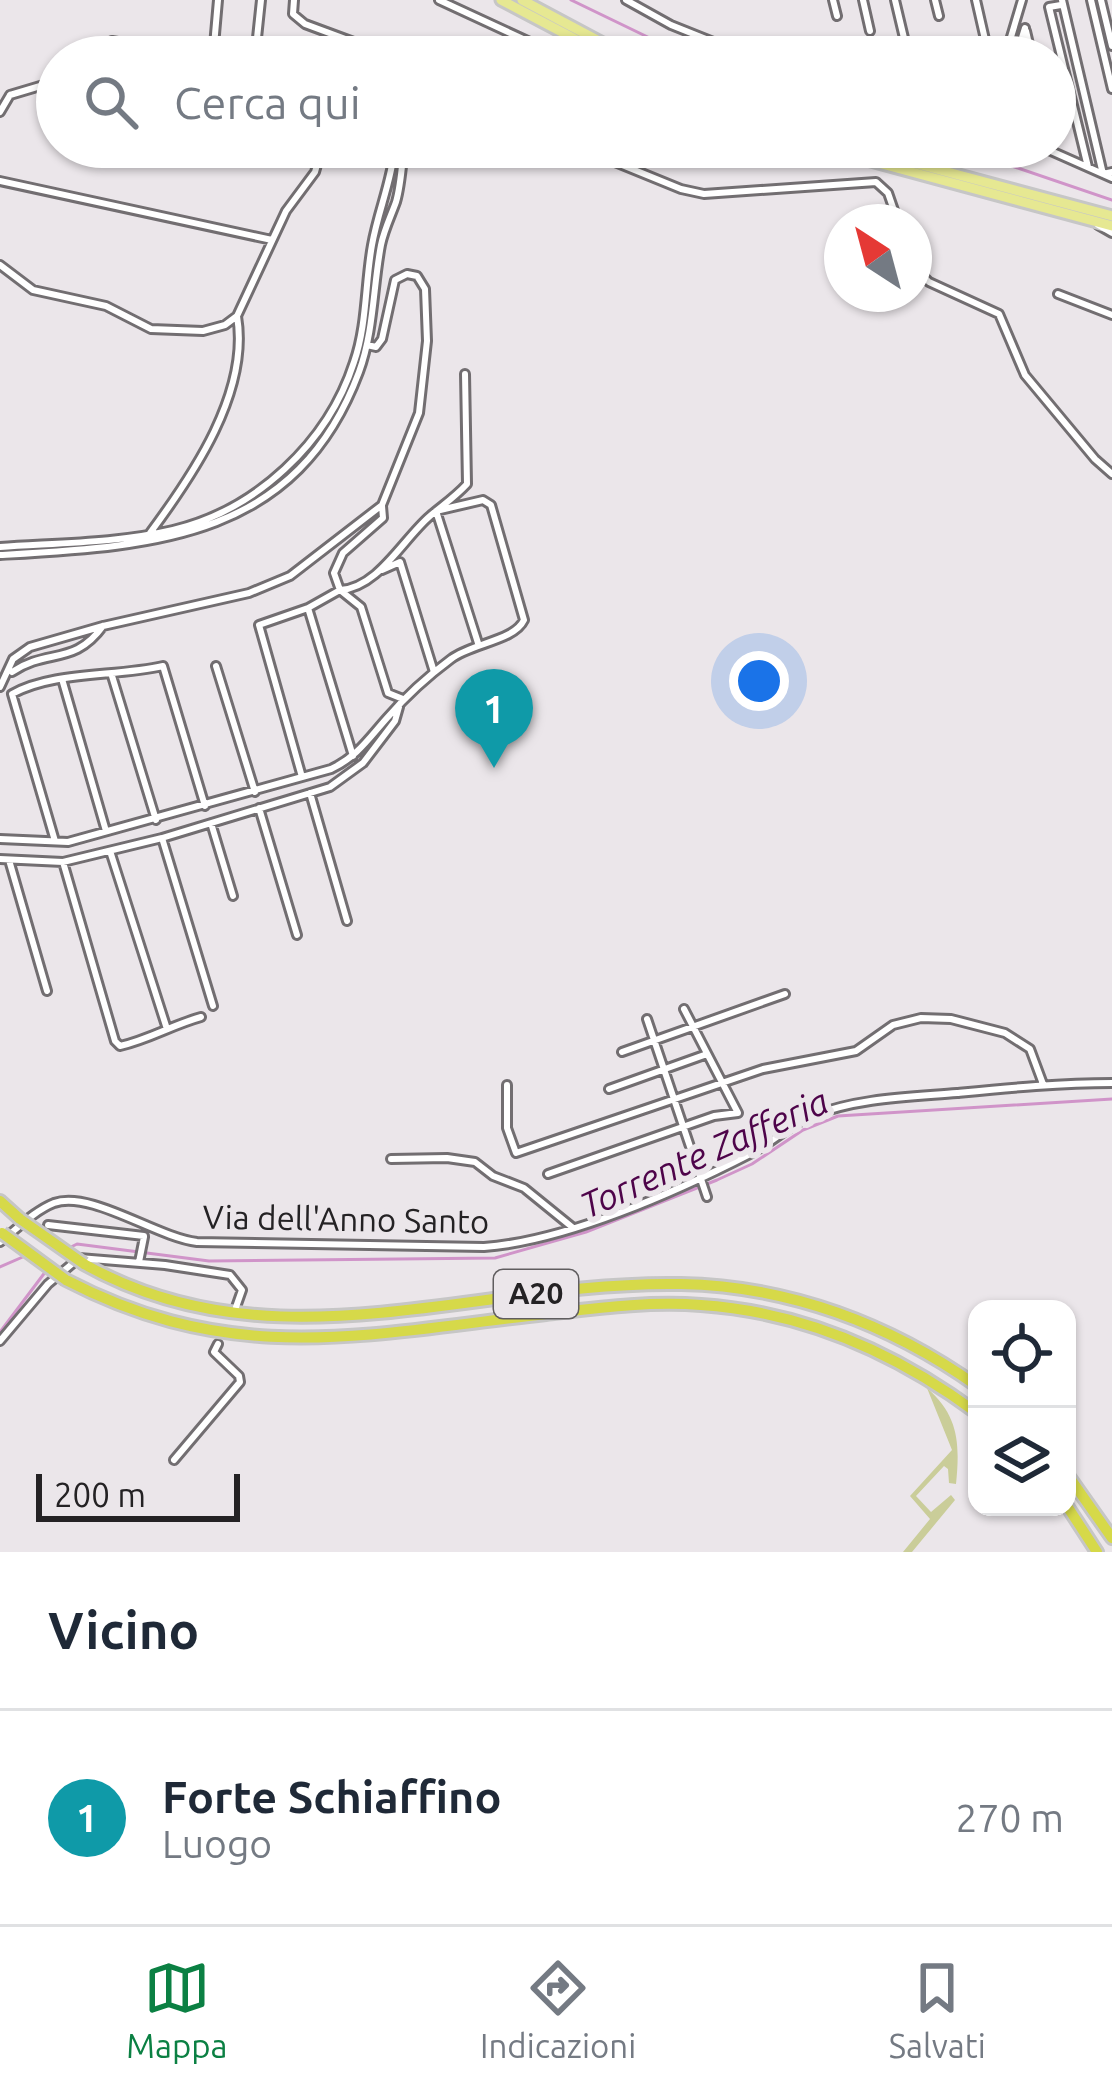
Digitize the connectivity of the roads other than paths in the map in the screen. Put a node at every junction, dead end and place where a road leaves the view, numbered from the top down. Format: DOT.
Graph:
graph roads {
  1 [pos="218,0"];
  2 [pos="261,0"];
  3 [pos="294,0"];
  4 [pos="439,0"];
  5 [pos="501,0"];
  6 [pos="522,0"];
  7 [pos="626,0"];
  8 [pos="833,0"];
  9 [pos="862,0"];
  10 [pos="895,0"];
  11 [pos="935,0"];
  12 [pos="976,0"];
  13 [pos="1022,0"];
  14 [pos="1090,0"];
  15 [pos="1101,0"];
  16 [pos="1061,2"];
  17 [pos="837,16"];
  18 [pos="939,16"];
  19 [pos="870,31"];
  20 [pos="212,36"];
  21 [pos="257,36"];
  22 [pos="337,36"];
  23 [pos="517,36"];
  24 [pos="579,36"];
  25 [pos="582,36"];
  26 [pos="698,36"];
  27 [pos="904,36"];
  28 [pos="984,36"];
  29 [pos="1011,36"];
  30 [pos="1056,36"];
  31 [pos="1070,36"];
  32 [pos="1108,41"];
  33 [pos="1076,56"];
  34 [pos="36,87"];
  35 [pos="0,89"];
  36 [pos="1112,89"];
  37 [pos="10,95"];
  38 [pos="0,112"];
  39 [pos="1076,118"];
  40 [pos="1076,161"];
  41 [pos="1088,167"];
  42 [pos="316,168"];
  43 [pos="394,168"];
  44 [pos="399,168"];
  45 [pos="630,168"];
  46 [pos="896,168"];
  47 [pos="933,168"];
  48 [pos="1109,175"];
  49 [pos="0,181"];
  50 [pos="892,204"];
  51 [pos="1112,216"];
  52 [pos="1112,229"];
  53 [pos="272,240"];
  54 [pos="0,265"];
  55 [pos="932,283"];
  56 [pos="1058,294"];
  57 [pos="1112,315"];
  58 [pos="237,316"];
  59 [pos="367,346"];
  60 [pos="465,374"];
  61 [pos="1112,474"];
  62 [pos="382,505"];
  63 [pos="436,511"];
  64 [pos="150,538"];
  65 [pos="0,551"];
  66 [pos="374,574"];
  67 [pos="340,590"];
  68 [pos="308,608"];
  69 [pos="103,626"];
  70 [pos="478,643"];
  71 [pos="216,665"];
  72 [pos="434,672"];
  73 [pos="9,674"];
  74 [pos="112,676"];
  75 [pos="62,677"];
  76 [pos="0,687"];
  77 [pos="402,701"];
  78 [pos="352,756"];
  79 [pos="302,777"];
  80 [pos="255,791"];
  81 [pos="310,793"];
  82 [pos="205,806"];
  83 [pos="259,808"];
  84 [pos="156,820"];
  85 [pos="211,824"];
  86 [pos="106,831"];
  87 [pos="0,838"];
  88 [pos="162,838"];
  89 [pos="55,842"];
  90 [pos="110,851"];
  91 [pos="4,860"];
  92 [pos="63,862"];
  93 [pos="233,896"];
  94 [pos="347,921"];
  95 [pos="297,934"];
  96 [pos="47,991"];
  97 [pos="785,994"];
  98 [pos="213,1006"];
  99 [pos="683,1009"];
  100 [pos="201,1017"];
  101 [pos="647,1019"];
  102 [pos="692,1026"];
  103 [pos="167,1029"];
  104 [pos="655,1040"];
  105 [pos="622,1052"];
  106 [pos="707,1054"];
  107 [pos="665,1069"];
  108 [pos="723,1082"];
  109 [pos="1112,1083"];
  110 [pos="1043,1084"];
  111 [pos="507,1085"];
  112 [pos="609,1089"];
  113 [pos="676,1098"];
  114 [pos="685,1126"];
  115 [pos="391,1159"];
  116 [pos="548,1174"];
  117 [pos="702,1177"];
  118 [pos="706,1194"];
  119 [pos="0,1201"];
  120 [pos="48,1225"];
  121 [pos="572,1227"];
  122 [pos="144,1234"];
  123 [pos="1,1235"];
  124 [pos="139,1260"];
  125 [pos="236,1307"];
  126 [pos="0,1341"];
  127 [pos="218,1344"];
  128 [pos="968,1381"];
  129 [pos="970,1408"];
  130 [pos="174,1460"];
  131 [pos="1076,1487"];
  132 [pos="1073,1516"];
  133 [pos="1112,1538"];
  134 [pos="1097,1552"];
  1 -- 20 [label="street"];
  2 -- 21 [label="street"];
  3 -- 22 [label="street"];
  4 -- 23 [label="street"];
  5 -- 24 [label="main road"];
  6 -- 25 [label="main road"];
  7 -- 26 [label="street"];
  8 -- 17 [label="street"];
  9 -- 19 [label="street"];
  10 -- 27 [label="street"];
  11 -- 18 [label="street"];
  12 -- 28 [label="street"];
  13 -- 29 [label="street"];
  14 -- 32 [label="street"];
  15 -- 32 [label="street"];
  16 -- 30 [label="street"];
  16 -- 31 [label="street"];
  32 -- 36 [label="street"];
  33 -- 48 [label="street"];
  34 -- 37 [label="street"];
  35 -- 37 [label="street"];
  37 -- 38 [label="street"];
  39 -- 41 [label="street"];
  40 -- 41 [label="street"];
  41 -- 48 [label="street"];
  42 -- 53 [label="street"];
  43 -- 64 [label="street"];
  44 -- 59 [label="street"];
  45 -- 50 [label="street"];
  46 -- 52 [label="main road"];
  47 -- 51 [label="main road"];
  49 -- 53 [label="street"];
  53 -- 58 [label="street"];
  54 -- 58 [label="street"];
  55 -- 61 [label="street"];
  56 -- 57 [label="street"];
  58 -- 64 [label="street"];
  59 -- 62 [label="street"];
  59 -- 64 [label="street"];
  60 -- 63 [label="street"];
  62 -- 67 [label="street"];
  62 -- 69 [label="street"];
  63 -- 66 [label="street"];
  63 -- 70 [label="street"];
  63 -- 70 [label="street"];
  64 -- 65 [label="street"];
  66 -- 67 [label="street"];
  66 -- 72 [label="street"];
  67 -- 68 [label="street"];
  67 -- 77 [label="street"];
  68 -- 78 [label="street"];
  68 -- 79 [label="street"];
  69 -- 73 [label="street"];
  69 -- 73 [label="street"];
  70 -- 72 [label="street"];
  71 -- 80 [label="street"];
  72 -- 77 [label="street"];
  73 -- 76 [label="street"];
  74 -- 75 [label="street"];
  74 -- 82 [label="street"];
  74 -- 84 [label="street"];
  75 -- 86 [label="street"];
  75 -- 89 [label="street"];
  77 -- 78 [label="street"];
  77 -- 81 [label="street"];
  78 -- 79 [label="street"];
  79 -- 80 [label="street"];
  80 -- 82 [label="street"];
  81 -- 83 [label="street"];
  81 -- 94 [label="street"];
  82 -- 84 [label="street"];
  83 -- 85 [label="street"];
  83 -- 95 [label="street"];
  84 -- 86 [label="street"];
  85 -- 88 [label="street"];
  85 -- 93 [label="street"];
  86 -- 89 [label="street"];
  87 -- 89 [label="street"];
  88 -- 90 [label="street"];
  88 -- 98 [label="street"];
  90 -- 92 [label="street"];
  90 -- 103 [label="street"];
  91 -- 92 [label="street"];
  91 -- 96 [label="street"];
  92 -- 103 [label="street"];
  97 -- 102 [label="street"];
  99 -- 102 [label="street"];
  100 -- 103 [label="street"];
  101 -- 104 [label="street"];
  102 -- 104 [label="street"];
  102 -- 106 [label="street"];
  104 -- 105 [label="street"];
  104 -- 107 [label="street"];
  106 -- 107 [label="street"];
  106 -- 108 [label="street"];
  107 -- 112 [label="street"];
  107 -- 113 [label="street"];
  108 -- 110 [label="street"];
  108 -- 113 [label="street"];
  108 -- 114 [label="street"];
  109 -- 110 [label="street, Via dell'Anno Santo"];
  110 -- 117 [label="street, Via dell'Anno Santo"];
  111 -- 113 [label="street"];
  113 -- 114 [label="street"];
  114 -- 116 [label="street"];
  114 -- 117 [label="street"];
  115 -- 121 [label="street"];
  117 -- 118 [label="street"];
  117 -- 121 [label="street, Via dell'Anno Santo"];
  119 -- 128 [label="highway, A20, bridge"];
  120 -- 122 [label="street"];
  121 -- 122 [label="street, Via dell'Anno Santo"];
  122 -- 123 [label="street, Via dell'Anno Santo"];
  122 -- 124 [label="street"];
  123 -- 129 [label="highway, A20, bridge"];
  124 -- 125 [label="street"];
  124 -- 126 [label="street"];
  127 -- 130 [label="street"];
  131 -- 133 [label="highway"];
  132 -- 134 [label="highway"];
}
